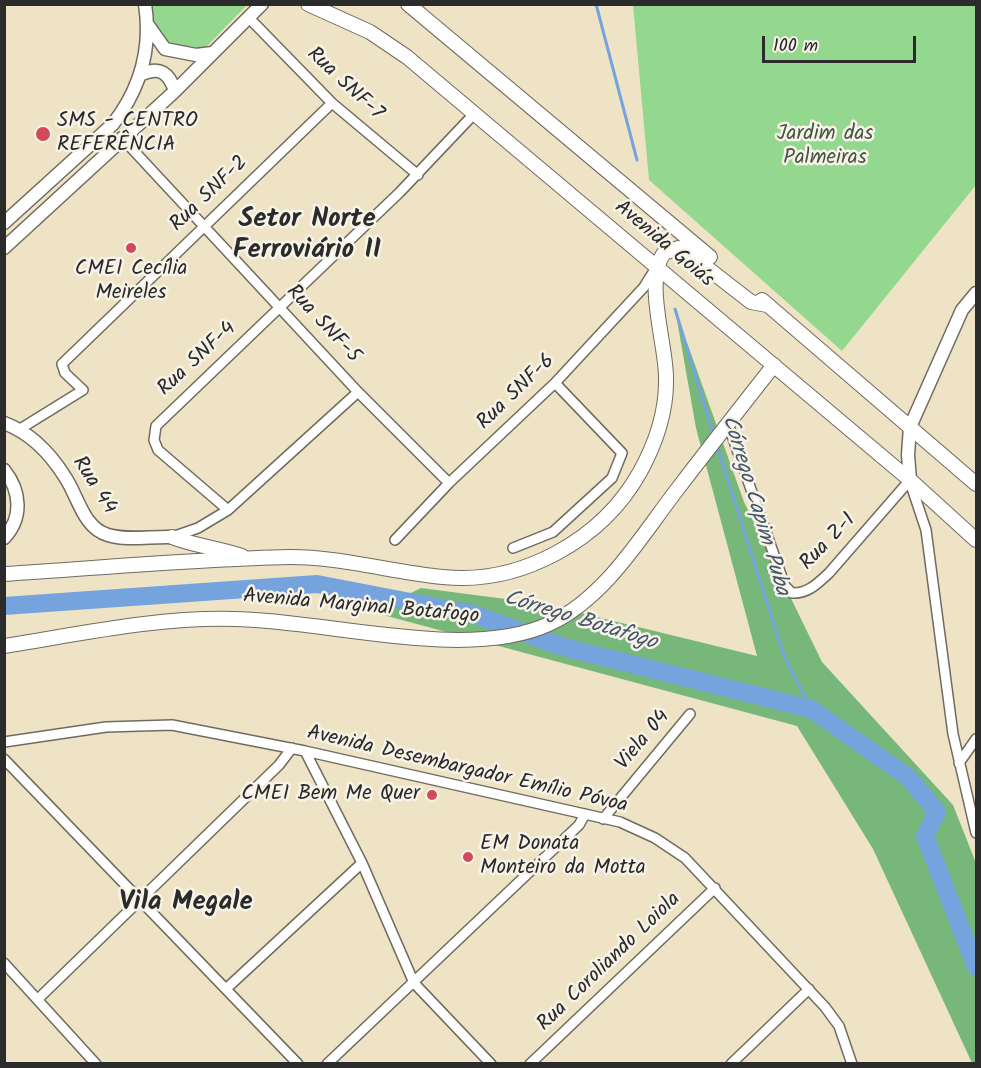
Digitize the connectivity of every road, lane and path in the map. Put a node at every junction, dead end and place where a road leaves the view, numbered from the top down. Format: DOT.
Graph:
graph roads {
  1 [pos="145,4"];
  2 [pos="262,4"];
  3 [pos="308,4"];
  4 [pos="408,4"];
  5 [pos="249,18"];
  6 [pos="148,25"];
  7 [pos="212,53"];
  8 [pos="142,74"];
  9 [pos="175,91"];
  10 [pos="332,103"];
  11 [pos="474,114"];
  12 [pos="121,137"];
  13 [pos="418,175"];
  14 [pos="4,223"];
  15 [pos="204,225"];
  16 [pos="4,248"];
  17 [pos="657,266"];
  18 [pos="976,293"];
  19 [pos="767,305"];
  20 [pos="281,307"];
  21 [pos="774,365"];
  22 [pos="555,383"];
  23 [pos="358,392"];
  24 [pos="4,423"];
  25 [pos="726,427"];
  26 [pos="910,427"];
  27 [pos="20,429"];
  28 [pos="4,470"];
  29 [pos="909,480"];
  30 [pos="449,483"];
  31 [pos="976,484"];
  32 [pos="228,510"];
  33 [pos="172,537"];
  34 [pos="4,538"];
  35 [pos="395,540"];
  36 [pos="976,540"];
  37 [pos="513,548"];
  38 [pos="250,558"];
  39 [pos="4,574"];
  40 [pos="4,646"];
  41 [pos="690,714"];
  42 [pos="976,740"];
  43 [pos="954,741"];
  44 [pos="4,742"];
  45 [pos="292,748"];
  46 [pos="305,751"];
  47 [pos="4,759"];
  48 [pos="959,763"];
  49 [pos="585,814"];
  50 [pos="603,819"];
  51 [pos="976,833"];
  52 [pos="362,863"];
  53 [pos="715,888"];
  54 [pos="142,900"];
  55 [pos="4,963"];
  56 [pos="414,983"];
  57 [pos="227,988"];
  58 [pos="809,989"];
  59 [pos="38,999"];
  60 [pos="96,1064"];
  61 [pos="298,1064"];
  62 [pos="327,1064"];
  63 [pos="491,1064"];
  64 [pos="530,1064"];
  65 [pos="731,1064"];
  66 [pos="852,1064"];
  1 -- 6 [label="main road"];
  2 -- 5 [label="main road"];
  3 -- 11 [label="main road, Avenida Goiás"];
  4 -- 19 [label="main road, Avenida Goiás"];
  5 -- 7 [label="main road"];
  5 -- 10 [label="street, Rua SNF-7"];
  6 -- 7 [label="main road"];
  6 -- 8 [label="main road"];
  7 -- 9 [label="main road"];
  8 -- 9 [label="main road"];
  8 -- 14 [label="main road"];
  9 -- 12 [label="main road"];
  10 -- 13 [label="street, Rua SNF-7"];
  10 -- 15 [label="street, Rua SNF-2"];
  11 -- 13 [label="street, Rua SNF-4"];
  11 -- 17 [label="main road, Avenida Goiás"];
  12 -- 15 [label="street, Rua SNF-5"];
  12 -- 16 [label="main road"];
  13 -- 20 [label="street, Rua SNF-4"];
  15 -- 20 [label="street, Rua SNF-5"];
  15 -- 27 [label="street, Rua SNF-2"];
  17 -- 19 [label="main road"];
  17 -- 21 [label="main road, Avenida Goiás"];
  17 -- 22 [label="street, Rua SNF-6"];
  17 -- 38 [label="main road, Avenida Marginal Botafogo"];
  18 -- 26 [label="main road"];
  19 -- 26 [label="main road, Avenida Goiás"];
  20 -- 23 [label="street, Rua SNF-5"];
  20 -- 32 [label="street, Rua SNF-4"];
  21 -- 25 [label="main road, Avenida Marginal Botafogo"];
  21 -- 29 [label="main road, Avenida Goiás"];
  22 -- 30 [label="street, Rua SNF-6"];
  22 -- 37 [label="street"];
  23 -- 30 [label="street, Rua SNF-5"];
  23 -- 32 [label="street"];
  24 -- 27 [label="main road, Rua 44"];
  25 -- 29 [label="street, Rua Z-1"];
  25 -- 40 [label="main road, Avenida Marginal Botafogo"];
  26 -- 29 [label="main road"];
  26 -- 31 [label="main road, Avenida Goiás"];
  27 -- 33 [label="main road, Rua 44"];
  28 -- 34 [label="main road"];
  29 -- 36 [label="main road, Avenida Goiás"];
  29 -- 43 [label="street"];
  30 -- 35 [label="street, Rua SNF-6"];
  32 -- 33 [label="street, Rua 44"];
  33 -- 38 [label="main road"];
  38 -- 39 [label="main road, Avenida Marginal Botafogo"];
  41 -- 50 [label="street, Viela 04"];
  42 -- 43 [label="street"];
  42 -- 48 [label="street"];
  43 -- 48 [label="street"];
  44 -- 45 [label="street, Avenida Desembargador Emílio Póvoa"];
  45 -- 46 [label="street, Avenida Desembargador Emílio Póvoa"];
  45 -- 54 [label="street"];
  46 -- 49 [label="street, Avenida Desembargador Emílio Póvoa"];
  46 -- 52 [label="street"];
  47 -- 54 [label="street"];
  48 -- 51 [label="street"];
  49 -- 50 [label="street, Avenida Desembargador Emílio Póvoa"];
  49 -- 56 [label="street"];
  50 -- 53 [label="street, Avenida Desembargador Emílio Póvoa"];
  52 -- 56 [label="street"];
  52 -- 57 [label="street"];
  53 -- 58 [label="street, Avenida Desembargador Emílio Póvoa"];
  53 -- 64 [label="street, Rua Coroliando Loiola"];
  54 -- 57 [label="street"];
  54 -- 59 [label="street"];
  55 -- 59 [label="street"];
  56 -- 62 [label="street"];
  56 -- 63 [label="street"];
  57 -- 61 [label="street"];
  58 -- 65 [label="street"];
  58 -- 66 [label="street, Avenida Desembargador Emílio Póvoa"];
  59 -- 60 [label="street"];
}
